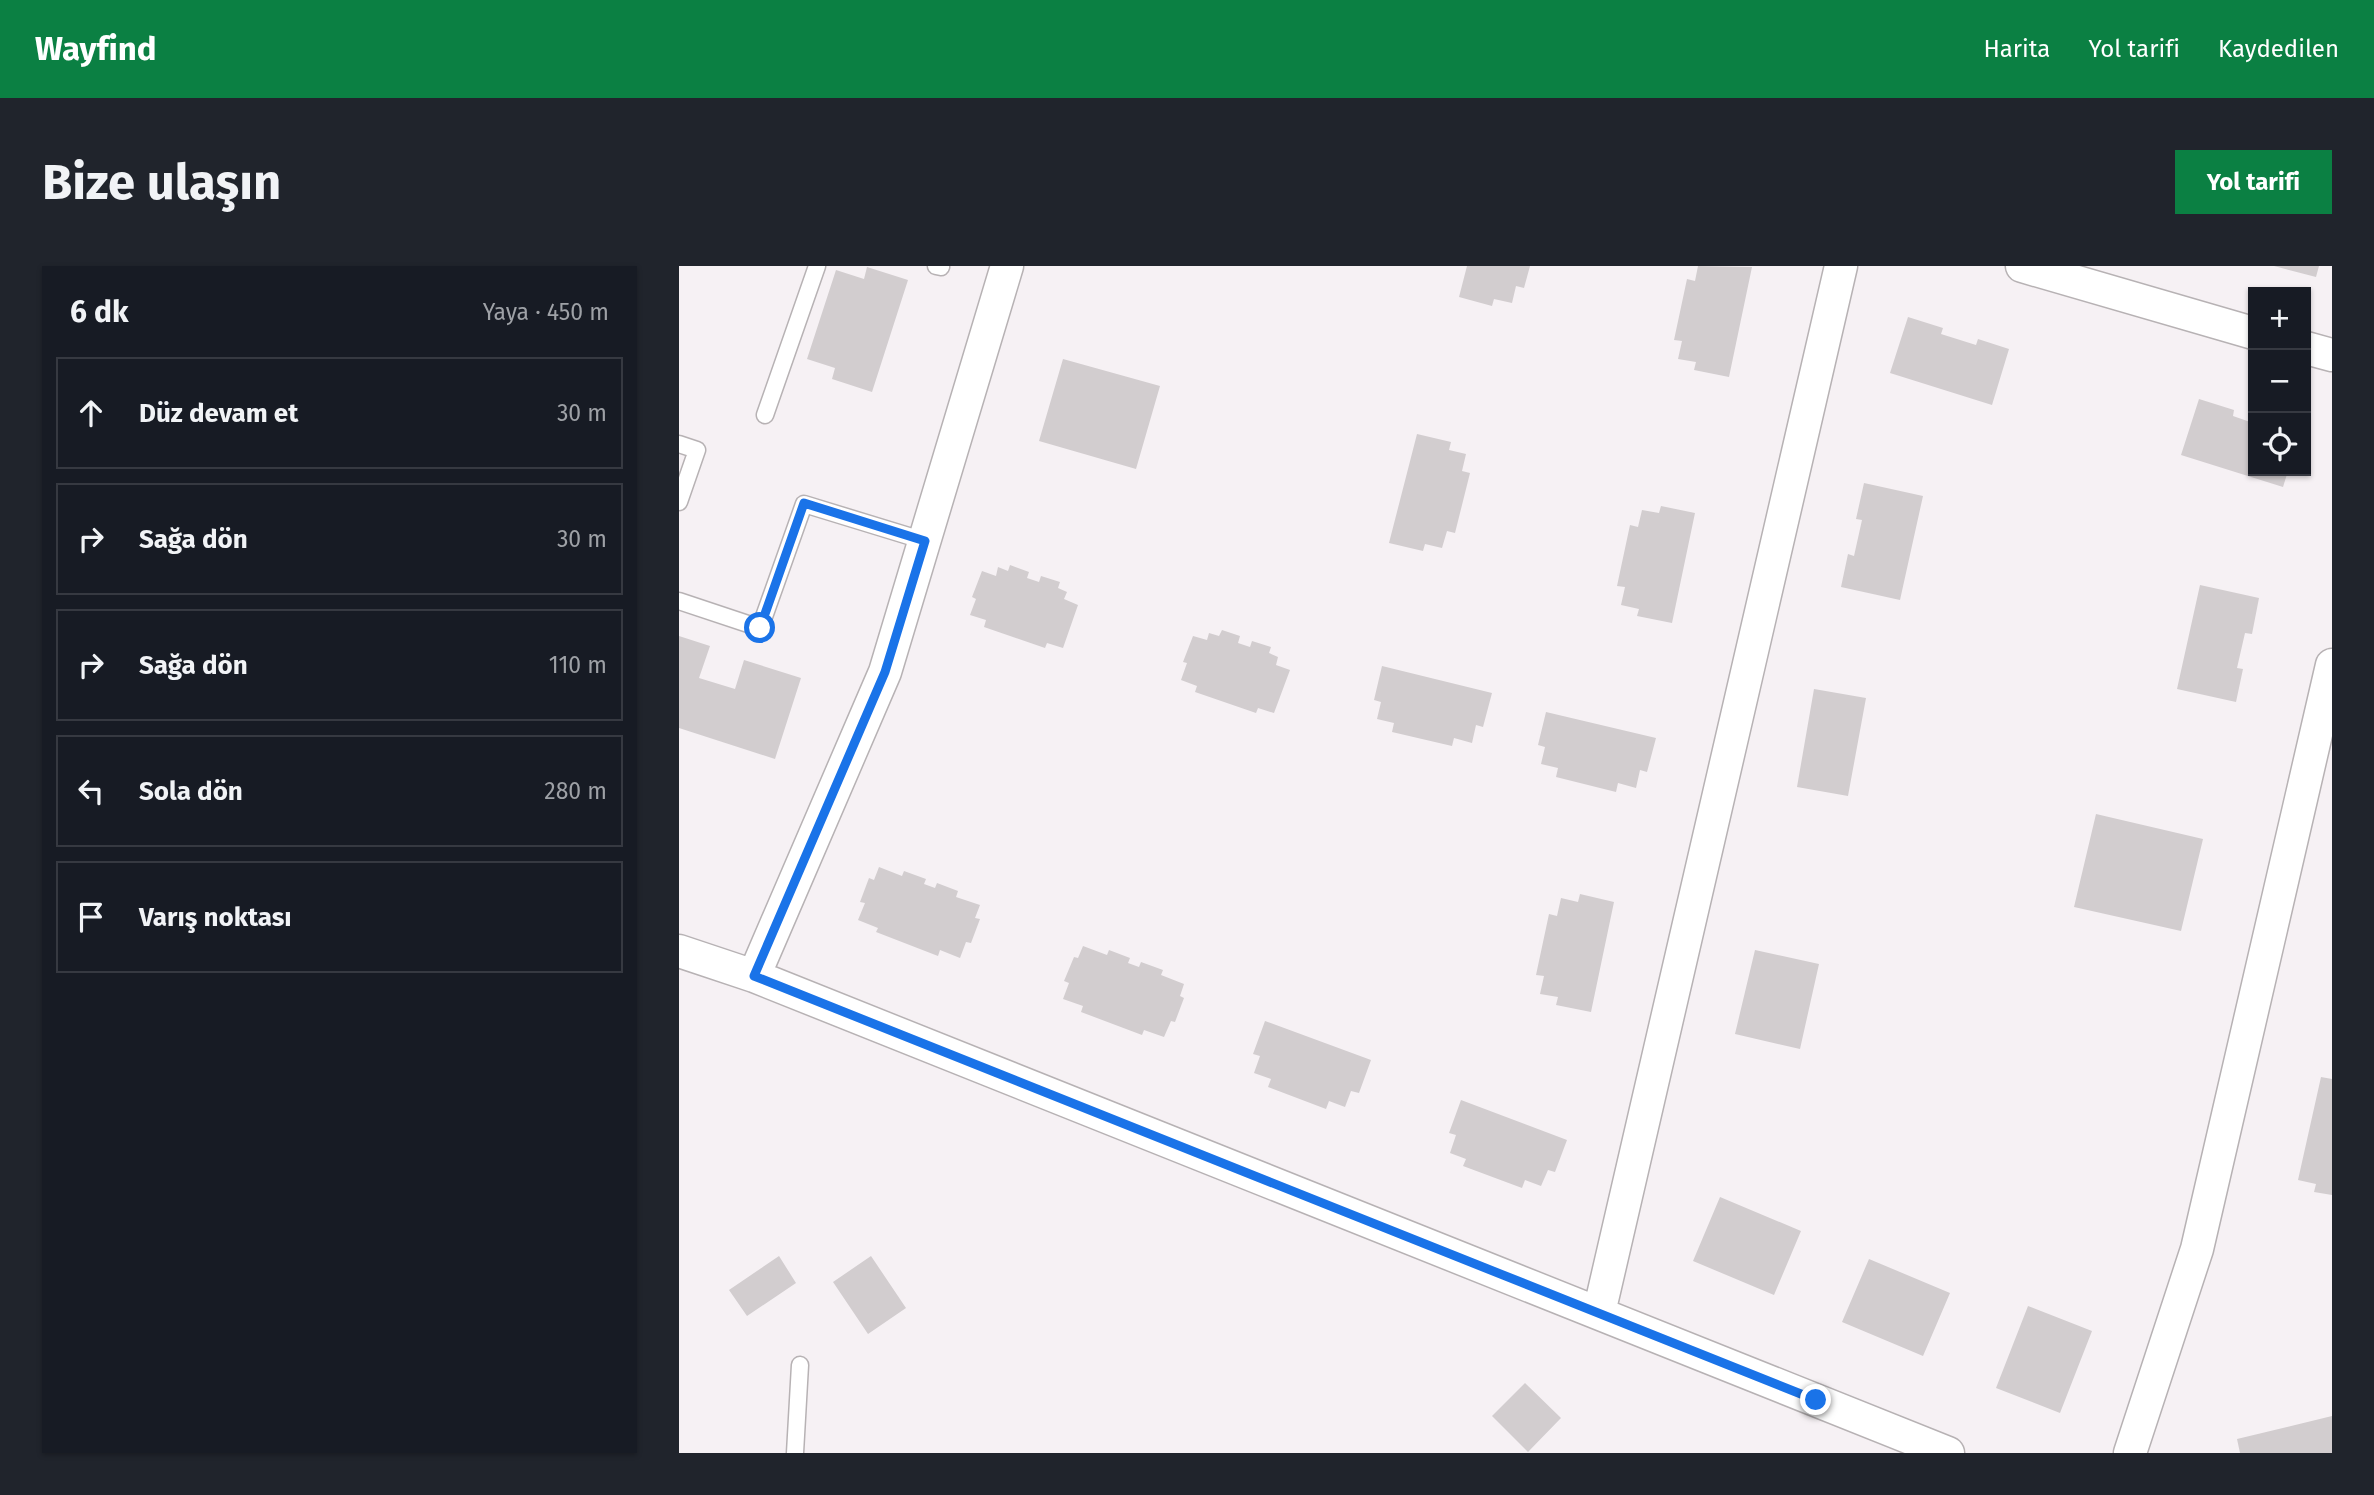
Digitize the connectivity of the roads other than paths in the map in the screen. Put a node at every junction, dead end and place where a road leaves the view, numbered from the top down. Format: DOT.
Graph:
graph roads {
  1 [pos="817,266"];
  2 [pos="1007,266"];
  3 [pos="1840,266"];
  4 [pos="2022,266"];
  5 [pos="2248,331"];
  6 [pos="2311,349"];
  7 [pos="2332,355"];
  8 [pos="765,415"];
  9 [pos="679,444"];
  10 [pos="679,502"];
  11 [pos="925,541"];
  12 [pos="679,601"];
  13 [pos="2332,665"];
  14 [pos="679,951"];
  15 [pos="754,976"];
  16 [pos="1599,1314"];
  17 [pos="800,1365"];
  18 [pos="795,1453"];
  19 [pos="1948,1453"];
  20 [pos="2130,1453"];
  1 -- 8 [label="lane"];
  2 -- 11 [label="street"];
  3 -- 16 [label="street"];
  4 -- 5 [label="street"];
  6 -- 7 [label="street"];
  9 -- 10 [label="lane"];
  11 -- 12 [label="lane"];
  11 -- 15 [label="street"];
  13 -- 20 [label="street"];
  14 -- 15 [label="street"];
  15 -- 16 [label="street"];
  16 -- 19 [label="street"];
  17 -- 18 [label="lane"];
}
